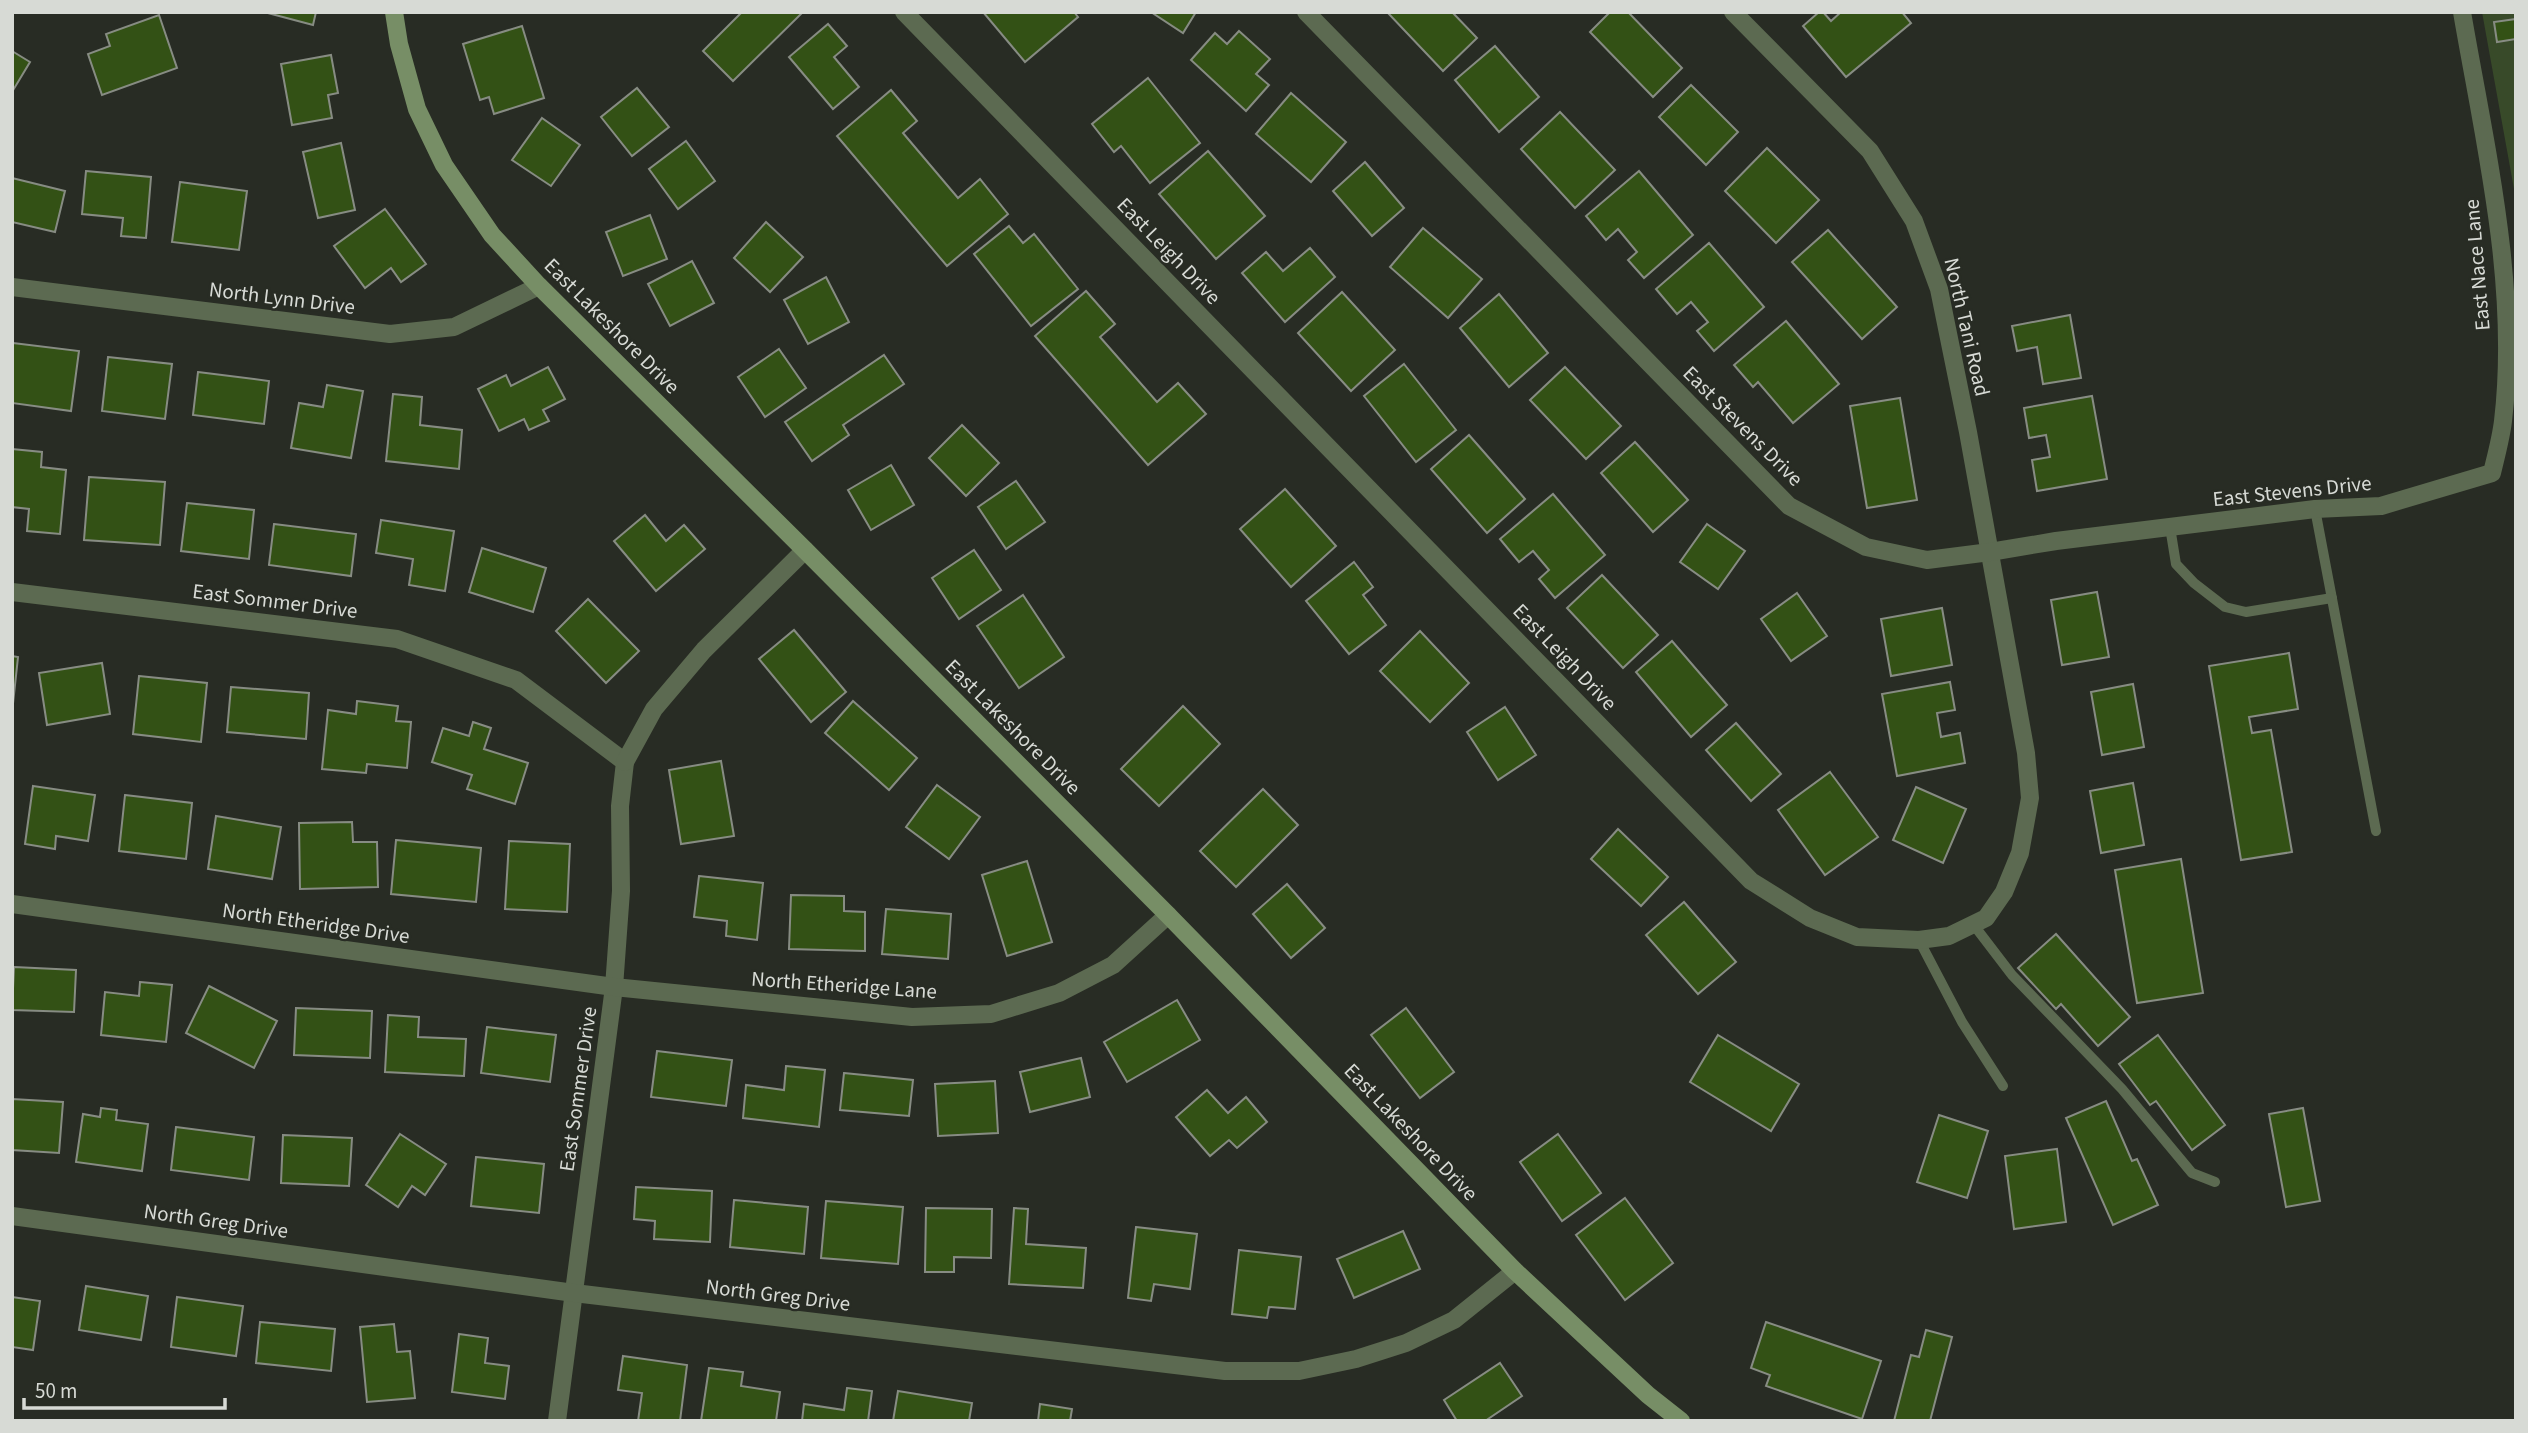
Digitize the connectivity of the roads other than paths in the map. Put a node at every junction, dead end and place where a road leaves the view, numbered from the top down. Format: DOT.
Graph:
graph roads {
  1 [pos="394,12"];
  2 [pos="904,12"];
  3 [pos="1306,12"];
  4 [pos="1733,12"];
  5 [pos="2462,12"];
  6 [pos="539,286"];
  7 [pos="12,287"];
  8 [pos="2492,473"];
  9 [pos="2315,509"];
  10 [pos="2170,527"];
  11 [pos="805,550"];
  12 [pos="1990,552"];
  13 [pos="12,592"];
  14 [pos="2332,598"];
  15 [pos="625,762"];
  16 [pos="2376,831"];
  17 [pos="12,904"];
  18 [pos="1168,915"];
  19 [pos="1973,924"];
  20 [pos="1919,940"];
  21 [pos="614,987"];
  22 [pos="2003,1086"];
  23 [pos="2215,1182"];
  24 [pos="12,1216"];
  25 [pos="1515,1271"];
  26 [pos="574,1293"];
  27 [pos="558,1421"];
  28 [pos="1681,1421"];
  1 -- 6 [label="main road, East Lakeshore Drive"];
  2 -- 20 [label="street, East Leigh Drive"];
  3 -- 12 [label="street, East Stevens Drive"];
  4 -- 12 [label="street, North Tani Road"];
  5 -- 8 [label="street, East Nace Lane"];
  6 -- 7 [label="street, North Lynn Drive"];
  6 -- 11 [label="main road, East Lakeshore Drive"];
  8 -- 9 [label="street, East Stevens Drive"];
  9 -- 10 [label="street, East Stevens Drive"];
  9 -- 14 [label="lane"];
  10 -- 12 [label="street, East Stevens Drive"];
  10 -- 14 [label="lane"];
  11 -- 15 [label="street, East Sommer Drive"];
  11 -- 18 [label="main road, East Lakeshore Drive"];
  12 -- 19 [label="street, East Leigh Drive"];
  13 -- 15 [label="street, East Sommer Drive"];
  14 -- 16 [label="lane"];
  15 -- 21 [label="street, East Sommer Drive"];
  17 -- 21 [label="street, North Etheridge Drive"];
  18 -- 21 [label="street, North Etheridge Lane"];
  18 -- 25 [label="main road, East Lakeshore Drive"];
  19 -- 20 [label="street, East Leigh Drive"];
  19 -- 23 [label="lane"];
  20 -- 22 [label="lane"];
  21 -- 26 [label="street, East Sommer Drive"];
  24 -- 26 [label="street, North Greg Drive"];
  25 -- 26 [label="street, North Greg Drive"];
  25 -- 28 [label="main road, East Lakeshore Drive"];
  26 -- 27 [label="street, East Sommer Drive"];
}
